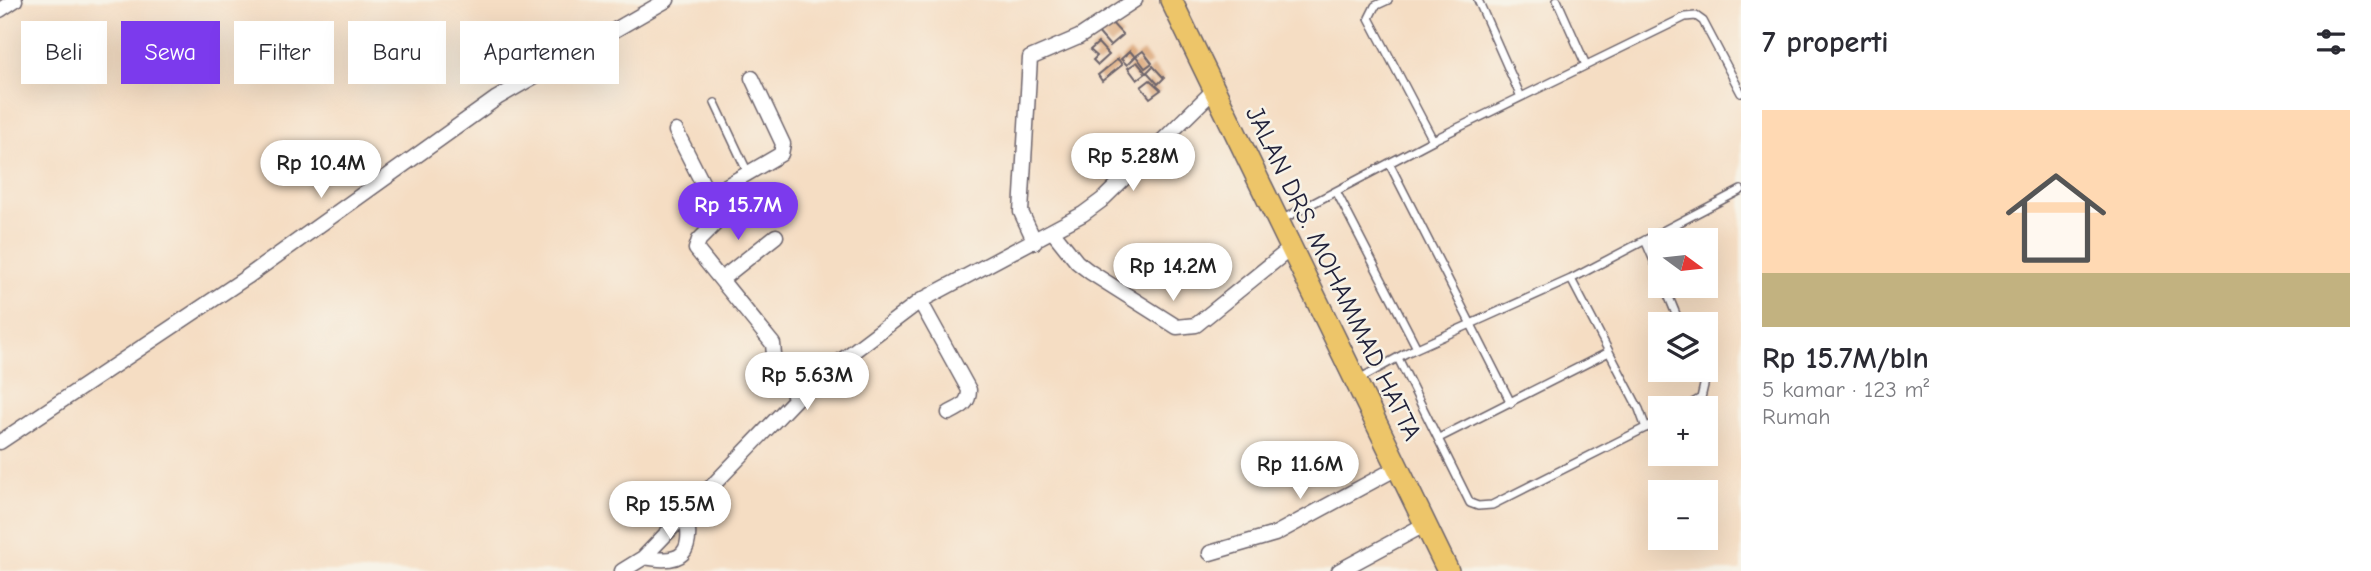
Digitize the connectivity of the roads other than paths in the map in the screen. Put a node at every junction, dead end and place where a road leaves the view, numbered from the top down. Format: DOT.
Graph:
graph roads {
  1 [pos="15,0"];
  2 [pos="667,0"];
  3 [pos="1135,0"];
  4 [pos="1171,0"];
  5 [pos="1388,0"];
  6 [pos="1478,0"];
  7 [pos="1557,0"];
  8 [pos="0,10"];
  9 [pos="1586,65"];
  10 [pos="752,78"];
  11 [pos="1215,89"];
  12 [pos="1741,93"];
  13 [pos="1521,97"];
  14 [pos="715,103"];
  15 [pos="676,131"];
  16 [pos="1433,140"];
  17 [pos="1389,163"];
  18 [pos="748,173"];
  19 [pos="1741,190"];
  20 [pos="1336,191"];
  21 [pos="709,197"];
  22 [pos="1278,222"];
  23 [pos="1052,232"];
  24 [pos="776,236"];
  25 [pos="1645,240"];
  26 [pos="1035,242"];
  27 [pos="1648,247"];
  28 [pos="1291,248"];
  29 [pos="723,278"];
  30 [pos="1571,279"];
  31 [pos="920,301"];
  32 [pos="1471,324"];
  33 [pos="1417,348"];
  34 [pos="1609,352"];
  35 [pos="1398,358"];
  36 [pos="1355,381"];
  37 [pos="796,397"];
  38 [pos="1511,403"];
  39 [pos="949,413"];
  40 [pos="1646,428"];
  41 [pos="1438,438"];
  42 [pos="0,442"];
  43 [pos="1397,468"];
  44 [pos="686,515"];
  45 [pos="1424,525"];
  46 [pos="1210,553"];
  47 [pos="644,557"];
  48 [pos="622,571"];
  49 [pos="1339,571"];
  50 [pos="1448,571"];
  1 -- 8 [label="street"];
  2 -- 42 [label="street"];
  3 -- 26 [label="street"];
  4 -- 11 [label="main road, JALAN DRS. MOHAMMAD HATTA"];
  5 -- 16 [label="lane"];
  6 -- 13 [label="lane"];
  7 -- 9 [label="lane"];
  9 -- 12 [label="lane"];
  9 -- 13 [label="lane"];
  10 -- 18 [label="street"];
  11 -- 22 [label="main road, JALAN DRS. MOHAMMAD HATTA"];
  11 -- 23 [label="street"];
  13 -- 16 [label="lane"];
  14 -- 18 [label="lane"];
  15 -- 21 [label="street"];
  16 -- 17 [label="lane"];
  17 -- 20 [label="lane"];
  17 -- 32 [label="lane"];
  18 -- 21 [label="street"];
  19 -- 25 [label="lane"];
  20 -- 22 [label="lane"];
  20 -- 33 [label="lane"];
  21 -- 29 [label="street"];
  22 -- 28 [label="main road, JALAN DRS. MOHAMMAD HATTA"];
  23 -- 26 [label="street"];
  23 -- 28 [label="street"];
  24 -- 29 [label="street"];
  25 -- 27 [label="lane"];
  25 -- 30 [label="lane"];
  26 -- 31 [label="street"];
  28 -- 36 [label="main road, JALAN DRS. MOHAMMAD HATTA"];
  29 -- 37 [label="street"];
  30 -- 32 [label="lane"];
  30 -- 34 [label="lane"];
  31 -- 37 [label="street"];
  31 -- 39 [label="street"];
  32 -- 33 [label="lane"];
  32 -- 38 [label="lane"];
  33 -- 35 [label="lane"];
  34 -- 38 [label="lane"];
  34 -- 40 [label="lane"];
  35 -- 36 [label="lane"];
  35 -- 41 [label="lane"];
  36 -- 43 [label="main road, JALAN DRS. MOHAMMAD HATTA"];
  37 -- 44 [label="street"];
  38 -- 41 [label="lane"];
  40 -- 41 [label="lane"];
  43 -- 45 [label="main road, JALAN DRS. MOHAMMAD HATTA"];
  43 -- 46 [label="street"];
  44 -- 47 [label="street"];
  44 -- 47 [label="street"];
  45 -- 49 [label="street"];
  45 -- 50 [label="main road, JALAN DRS. MOHAMMAD HATTA"];
  47 -- 48 [label="street"];
}
